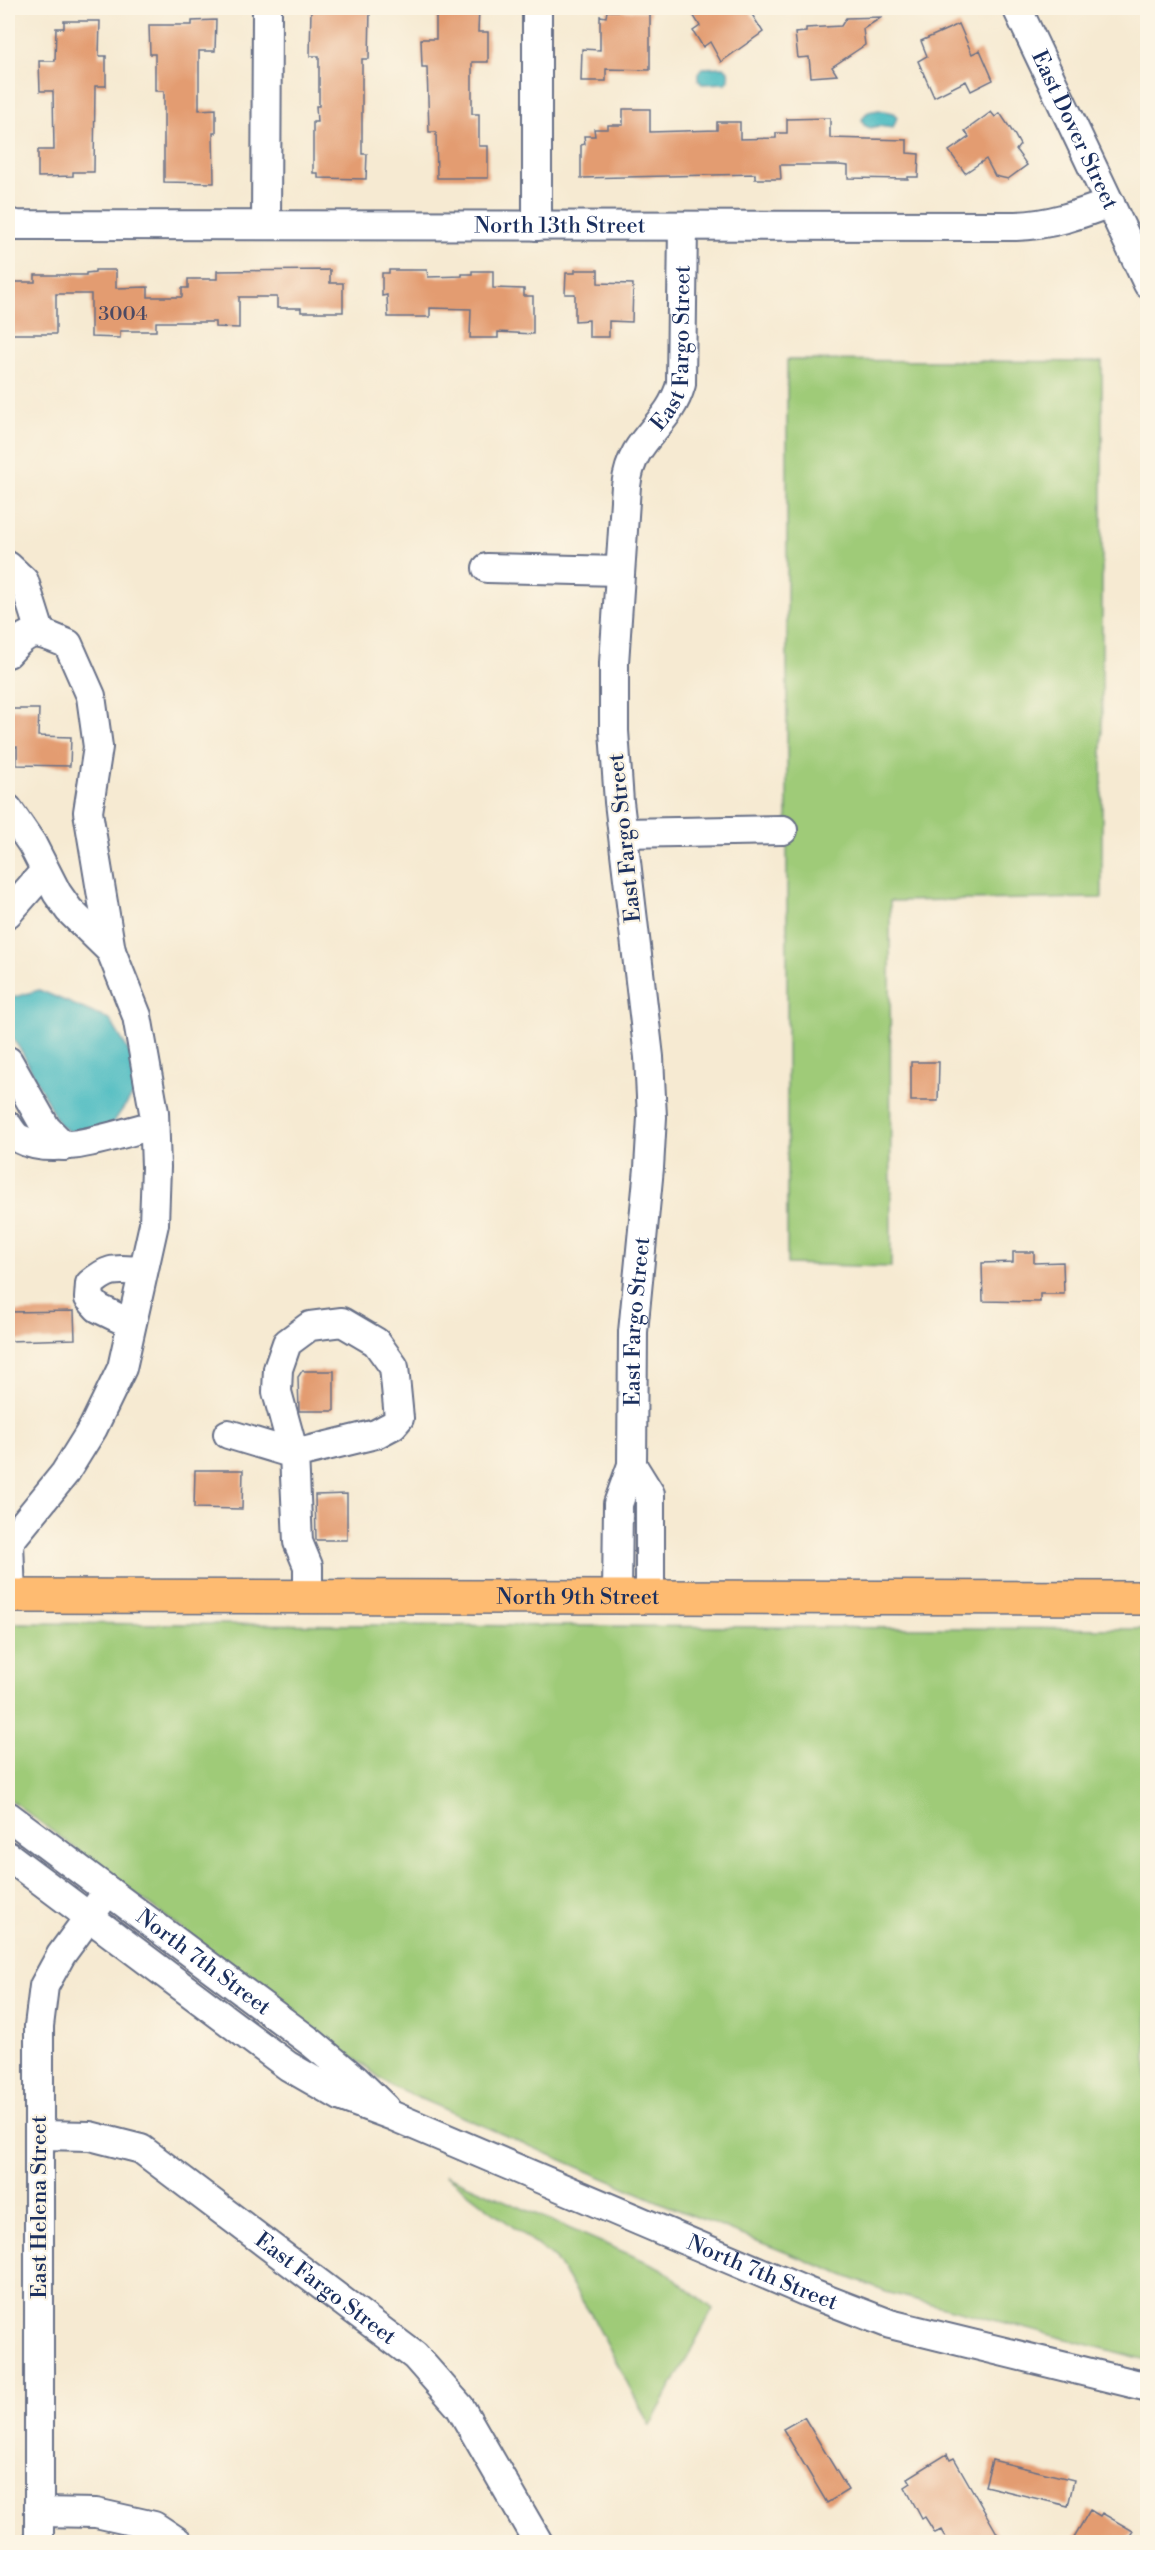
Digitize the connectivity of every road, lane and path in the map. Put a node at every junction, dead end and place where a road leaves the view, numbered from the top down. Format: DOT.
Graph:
graph roads {
  1 [pos="267,8"];
  2 [pos="537,8"];
  3 [pos="1017,8"];
  4 [pos="1110,203"];
  5 [pos="8,223"];
  6 [pos="266,225"];
  7 [pos="537,226"];
  8 [pos="683,226"];
  9 [pos="1148,284"];
  10 [pos="8,566"];
  11 [pos="487,568"];
  12 [pos="620,571"];
  13 [pos="40,632"];
  14 [pos="8,653"];
  15 [pos="8,809"];
  16 [pos="783,830"];
  17 [pos="624,833"];
  18 [pos="45,871"];
  19 [pos="8,913"];
  20 [pos="111,951"];
  21 [pos="8,1061"];
  22 [pos="154,1125"];
  23 [pos="8,1126"];
  24 [pos="64,1146"];
  25 [pos="143,1271"];
  26 [pos="131,1324"];
  27 [pos="228,1434"];
  28 [pos="294,1454"];
  29 [pos="632,1465"];
  30 [pos="8,1541"];
  31 [pos="9,1596"];
  32 [pos="308,1597"];
  33 [pos="617,1597"];
  34 [pos="650,1597"];
  35 [pos="1148,1598"];
  36 [pos="8,1816"];
  37 [pos="8,1856"];
  38 [pos="108,1891"];
  39 [pos="89,1917"];
  40 [pos="393,2116"];
  41 [pos="40,2135"];
  42 [pos="1148,2386"];
  43 [pos="39,2512"];
  44 [pos="39,2542"];
  45 [pos="178,2542"];
  46 [pos="538,2542"];
  1 -- 6 [label="street"];
  2 -- 7 [label="street"];
  3 -- 4 [label="street, East Dover Street"];
  4 -- 8 [label="street, North 13th Street"];
  4 -- 9 [label="street, East Dover Street"];
  5 -- 6 [label="street, North 13th Street"];
  6 -- 7 [label="street, North 13th Street"];
  7 -- 8 [label="street, North 13th Street"];
  8 -- 12 [label="street, East Fargo Street"];
  10 -- 13 [label="street"];
  11 -- 12 [label="street"];
  12 -- 17 [label="street, East Fargo Street"];
  13 -- 14 [label="street"];
  13 -- 20 [label="street"];
  15 -- 18 [label="street"];
  16 -- 17 [label="street"];
  17 -- 29 [label="street, East Fargo Street"];
  18 -- 19 [label="street"];
  18 -- 20 [label="street"];
  20 -- 22 [label="street"];
  21 -- 24 [label="street"];
  22 -- 24 [label="street"];
  22 -- 25 [label="street"];
  23 -- 24 [label="street"];
  25 -- 26 [label="street"];
  25 -- 26 [label="street"];
  26 -- 30 [label="street"];
  27 -- 28 [label="street"];
  28 -- 28 [label="street"];
  28 -- 32 [label="street"];
  29 -- 33 [label="street, East Fargo Street"];
  29 -- 34 [label="street"];
  30 -- 31 [label="street"];
  31 -- 32 [label="main road, North 9th Street"];
  32 -- 33 [label="main road, North 9th Street"];
  33 -- 34 [label="main road, North 9th Street"];
  34 -- 35 [label="main road, North 9th Street"];
  36 -- 38 [label="street, North 7th Street"];
  37 -- 39 [label="street, North 7th Street"];
  38 -- 39 [label="street, East Helena Street"];
  38 -- 40 [label="street, North 7th Street"];
  39 -- 40 [label="street, North 7th Street"];
  39 -- 41 [label="street, East Helena Street"];
  40 -- 42 [label="street, North 7th Street"];
  41 -- 43 [label="street, East Helena Street"];
  41 -- 46 [label="street, East Fargo Street"];
  43 -- 44 [label="street, East Helena Street"];
  43 -- 45 [label="street"];
}
